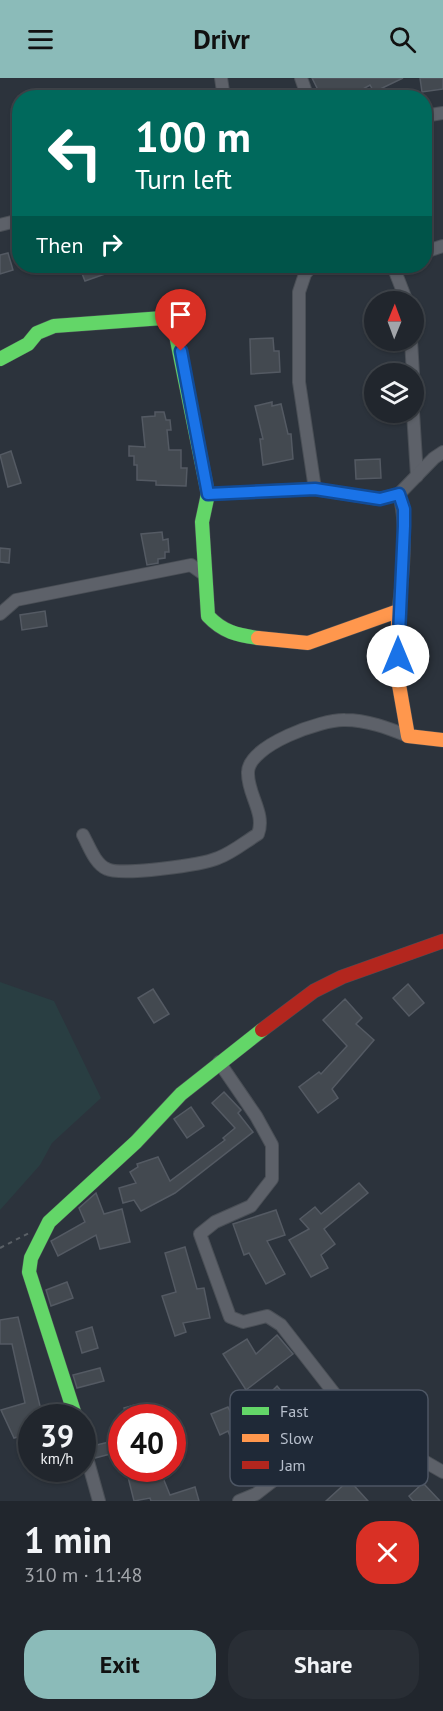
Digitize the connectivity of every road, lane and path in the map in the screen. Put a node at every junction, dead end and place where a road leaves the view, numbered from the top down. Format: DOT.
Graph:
graph roads {
  1 [pos="306,273"];
  2 [pos="396,273"];
  3 [pos="403,291"];
  4 [pos="0,359"];
  5 [pos="414,423"];
  6 [pos="443,452"];
  7 [pos="417,476"];
  8 [pos="315,489"];
  9 [pos="208,494"];
  10 [pos="399,494"];
  11 [pos="205,575"];
  12 [pos="16,600"];
  13 [pos="0,603"];
  14 [pos="398,612"];
  15 [pos="0,614"];
  16 [pos="408,736"];
  17 [pos="443,740"];
  18 [pos="83,835"];
  19 [pos="443,941"];
  20 [pos="219,1062"];
  21 [pos="30,1232"];
  22 [pos="0,1248"];
  23 [pos="332,1390"];
  24 [pos="71,1404"];
  25 [pos="428,1463"];
  26 [pos="443,1472"];
  27 [pos="94,1482"];
  28 [pos="266,1486"];
  29 [pos="99,1501"];
  30 [pos="238,1501"];
  1 -- 8 [label="street"];
  2 -- 3 [label="street"];
  4 -- 9 [label="street"];
  5 -- 7 [label="street"];
  6 -- 7 [label="street"];
  7 -- 10 [label="street"];
  8 -- 9 [label="street"];
  8 -- 10 [label="street"];
  9 -- 11 [label="street"];
  10 -- 14 [label="street"];
  11 -- 12 [label="street"];
  11 -- 14 [label="street"];
  12 -- 13 [label="street"];
  12 -- 15 [label="street"];
  14 -- 16 [label="street"];
  16 -- 17 [label="street"];
  16 -- 18 [label="street"];
  19 -- 20 [label="street"];
  20 -- 23 [label="street"];
  20 -- 24 [label="street"];
  21 -- 22 [label="path"];
  25 -- 26 [label="street"];
  27 -- 29 [label="street"];
  28 -- 30 [label="street"];
}
